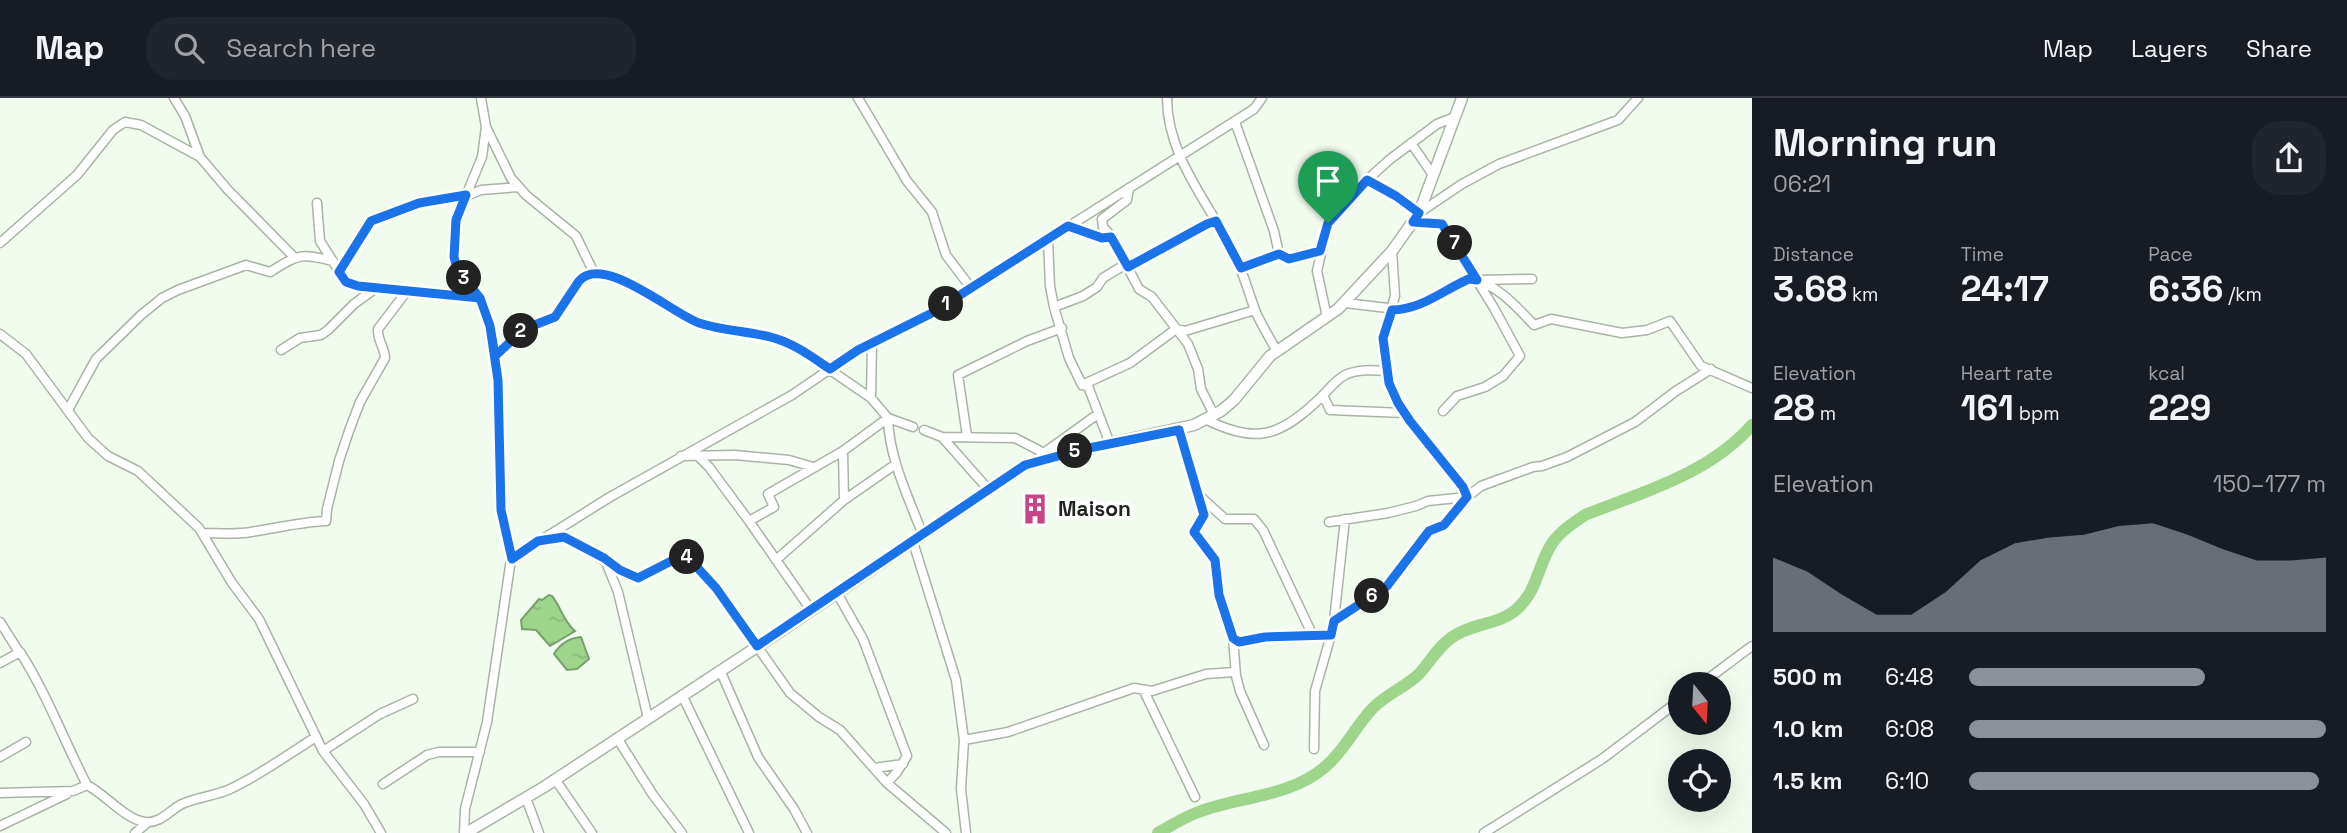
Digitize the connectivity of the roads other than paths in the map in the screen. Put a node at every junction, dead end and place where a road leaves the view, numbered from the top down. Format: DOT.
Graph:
graph roads {
  1 [pos="174,98"];
  2 [pos="481,98"];
  3 [pos="858,98"];
  4 [pos="1167,98"];
  5 [pos="1262,98"];
  6 [pos="1462,98"];
  7 [pos="1638,98"];
  8 [pos="1455,117"];
  9 [pos="1235,122"];
  10 [pos="486,127"];
  11 [pos="1412,142"];
  12 [pos="1179,156"];
  13 [pos="200,157"];
  14 [pos="1433,175"];
  15 [pos="1367,180"];
  16 [pos="518,187"];
  17 [pos="1129,188"];
  18 [pos="466,195"];
  19 [pos="317,204"];
  20 [pos="1416,217"];
  21 [pos="1216,221"];
  22 [pos="1068,226"];
  23 [pos="1111,237"];
  24 [pos="1048,239"];
  25 [pos="0,243"];
  26 [pos="1320,251"];
  27 [pos="1392,251"];
  28 [pos="1279,254"];
  29 [pos="294,257"];
  30 [pos="332,261"];
  31 [pos="1127,266"];
  32 [pos="1241,268"];
  33 [pos="339,272"];
  34 [pos="593,272"];
  35 [pos="1532,279"];
  36 [pos="1477,280"];
  37 [pos="376,288"];
  38 [pos="971,288"];
  39 [pos="407,291"];
  40 [pos="480,298"];
  41 [pos="1345,303"];
  42 [pos="1054,307"];
  43 [pos="1255,310"];
  44 [pos="1392,310"];
  45 [pos="1327,317"];
  46 [pos="1062,328"];
  47 [pos="1176,329"];
  48 [pos="0,334"];
  49 [pos="872,343"];
  50 [pos="281,350"];
  51 [pos="1276,350"];
  52 [pos="495,356"];
  53 [pos="830,369"];
  54 [pos="1711,369"];
  55 [pos="1387,371"];
  56 [pos="1082,385"];
  57 [pos="1752,388"];
  58 [pos="1323,395"];
  59 [pos="871,398"];
  60 [pos="68,410"];
  61 [pos="1443,411"];
  62 [pos="1404,413"];
  63 [pos="1098,414"];
  64 [pos="888,418"];
  65 [pos="1210,418"];
  66 [pos="913,427"];
  67 [pos="924,430"];
  68 [pos="1179,430"];
  69 [pos="967,436"];
  70 [pos="942,437"];
  71 [pos="1110,444"];
  72 [pos="843,451"];
  73 [pos="1044,453"];
  74 [pos="681,456"];
  75 [pos="699,457"];
  76 [pos="1032,462"];
  77 [pos="897,464"];
  78 [pos="813,467"];
  79 [pos="988,489"];
  80 [pos="1198,495"];
  81 [pos="1467,497"];
  82 [pos="844,500"];
  83 [pos="1345,519"];
  84 [pos="749,521"];
  85 [pos="1329,522"];
  86 [pos="202,533"];
  87 [pos="922,533"];
  88 [pos="538,541"];
  89 [pos="913,542"];
  90 [pos="604,558"];
  91 [pos="512,559"];
  92 [pos="776,560"];
  93 [pos="836,593"];
  94 [pos="811,610"];
  95 [pos="1334,621"];
  96 [pos="0,622"];
  97 [pos="1331,635"];
  98 [pos="1313,636"];
  99 [pos="1233,638"];
  100 [pos="757,646"];
  101 [pos="1752,646"];
  102 [pos="19,652"];
  103 [pos="0,663"];
  104 [pos="720,670"];
  105 [pos="1235,672"];
  106 [pos="1717,672"];
  107 [pos="1144,691"];
  108 [pos="682,695"];
  109 [pos="412,699"];
  110 [pos="1668,709"];
  111 [pos="648,718"];
  112 [pos="316,737"];
  113 [pos="617,738"];
  114 [pos="964,740"];
  115 [pos="26,742"];
  116 [pos="1264,745"];
  117 [pos="1314,749"];
  118 [pos="323,751"];
  119 [pos="480,752"];
  120 [pos="0,757"];
  121 [pos="903,764"];
  122 [pos="873,768"];
  123 [pos="555,779"];
  124 [pos="887,783"];
  125 [pos="383,784"];
  126 [pos="87,785"];
  127 [pos="73,792"];
  128 [pos="0,793"];
  129 [pos="1195,797"];
  130 [pos="526,798"];
  131 [pos="147,823"];
  132 [pos="0,826"];
  133 [pos="135,833"];
  134 [pos="381,833"];
  135 [pos="465,833"];
  136 [pos="539,833"];
  137 [pos="592,833"];
  138 [pos="682,833"];
  139 [pos="749,833"];
  140 [pos="807,833"];
  141 [pos="946,833"];
  142 [pos="966,833"];
  143 [pos="1485,833"];
  1 -- 13 [label="street"];
  2 -- 10 [label="street"];
  3 -- 38 [label="street"];
  4 -- 12 [label="street"];
  5 -- 9 [label="street"];
  6 -- 8 [label="street"];
  7 -- 20 [label="street"];
  8 -- 11 [label="street"];
  8 -- 14 [label="street"];
  9 -- 12 [label="street"];
  9 -- 28 [label="street"];
  10 -- 16 [label="street"];
  10 -- 18 [label="street"];
  11 -- 14 [label="street"];
  11 -- 15 [label="street"];
  12 -- 17 [label="street"];
  12 -- 21 [label="street"];
  13 -- 25 [label="street"];
  13 -- 29 [label="street"];
  14 -- 20 [label="street"];
  15 -- 20 [label="street"];
  15 -- 26 [label="street"];
  16 -- 18 [label="street"];
  16 -- 34 [label="street"];
  17 -- 22 [label="street"];
  17 -- 23 [label="street"];
  18 -- 33 [label="street"];
  18 -- 40 [label="street"];
  19 -- 30 [label="street"];
  20 -- 27 [label="street"];
  20 -- 36 [label="street"];
  21 -- 31 [label="street"];
  21 -- 32 [label="street"];
  22 -- 23 [label="street"];
  22 -- 24 [label="street"];
  23 -- 31 [label="street"];
  24 -- 38 [label="street"];
  24 -- 42 [label="street"];
  26 -- 28 [label="street"];
  26 -- 45 [label="street"];
  27 -- 41 [label="street"];
  27 -- 44 [label="street"];
  28 -- 32 [label="street"];
  29 -- 30 [label="street"];
  29 -- 60 [label="street"];
  30 -- 33 [label="street"];
  31 -- 42 [label="street"];
  31 -- 47 [label="street"];
  32 -- 43 [label="street"];
  33 -- 37 [label="street"];
  34 -- 52 [label="street"];
  34 -- 53 [label="street"];
  35 -- 36 [label="street"];
  36 -- 44 [label="street"];
  36 -- 54 [label="street"];
  36 -- 61 [label="street"];
  37 -- 39 [label="street"];
  37 -- 50 [label="street"];
  38 -- 49 [label="street"];
  39 -- 40 [label="street"];
  39 -- 86 [label="street"];
  40 -- 52 [label="street"];
  41 -- 44 [label="street"];
  41 -- 45 [label="street"];
  42 -- 46 [label="street"];
  43 -- 47 [label="street"];
  43 -- 51 [label="street"];
  44 -- 55 [label="street"];
  45 -- 51 [label="street"];
  46 -- 56 [label="street"];
  46 -- 69 [label="street"];
  47 -- 56 [label="street"];
  47 -- 65 [label="street"];
  48 -- 60 [label="street"];
  49 -- 53 [label="street"];
  49 -- 59 [label="street"];
  51 -- 65 [label="street"];
  52 -- 91 [label="street"];
  53 -- 59 [label="street"];
  53 -- 74 [label="street"];
  54 -- 57 [label="street"];
  54 -- 81 [label="street"];
  55 -- 58 [label="street"];
  55 -- 62 [label="street"];
  56 -- 63 [label="street"];
  58 -- 62 [label="street"];
  58 -- 65 [label="street"];
  59 -- 64 [label="street"];
  60 -- 86 [label="street"];
  62 -- 81 [label="street"];
  63 -- 71 [label="street"];
  63 -- 73 [label="street"];
  64 -- 66 [label="street"];
  64 -- 72 [label="street"];
  64 -- 77 [label="street"];
  65 -- 68 [label="street"];
  67 -- 70 [label="street"];
  68 -- 71 [label="street"];
  68 -- 80 [label="street"];
  69 -- 70 [label="street"];
  69 -- 73 [label="street"];
  70 -- 79 [label="street"];
  71 -- 76 [label="street"];
  72 -- 78 [label="street"];
  72 -- 82 [label="street"];
  73 -- 76 [label="street"];
  74 -- 75 [label="street"];
  74 -- 88 [label="street"];
  75 -- 78 [label="street"];
  75 -- 84 [label="street"];
  76 -- 79 [label="street"];
  77 -- 82 [label="street"];
  77 -- 87 [label="street"];
  78 -- 84 [label="street"];
  79 -- 87 [label="street"];
  80 -- 98 [label="street"];
  80 -- 99 [label="street"];
  81 -- 83 [label="street"];
  81 -- 95 [label="street"];
  82 -- 92 [label="street"];
  83 -- 85 [label="street"];
  83 -- 95 [label="street"];
  84 -- 92 [label="street"];
  86 -- 112 [label="street"];
  87 -- 89 [label="street"];
  88 -- 90 [label="street"];
  88 -- 91 [label="street"];
  89 -- 93 [label="street"];
  89 -- 114 [label="street"];
  90 -- 100 [label="street"];
  90 -- 111 [label="street"];
  91 -- 119 [label="street"];
  92 -- 94 [label="street"];
  93 -- 94 [label="street"];
  93 -- 121 [label="street"];
  94 -- 100 [label="street"];
  95 -- 97 [label="street"];
  96 -- 102 [label="street"];
  97 -- 98 [label="street"];
  97 -- 117 [label="street"];
  98 -- 99 [label="street"];
  99 -- 105 [label="street"];
  100 -- 104 [label="street"];
  100 -- 122 [label="street"];
  101 -- 106 [label="street"];
  102 -- 103 [label="street"];
  102 -- 126 [label="street"];
  104 -- 108 [label="street"];
  104 -- 140 [label="street"];
  105 -- 107 [label="street"];
  105 -- 116 [label="street"];
  107 -- 114 [label="street"];
  107 -- 129 [label="street"];
  108 -- 111 [label="street"];
  108 -- 139 [label="street"];
  109 -- 118 [label="street"];
  110 -- 143 [label="street"];
  111 -- 113 [label="street"];
  112 -- 118 [label="street"];
  112 -- 131 [label="street"];
  113 -- 123 [label="street"];
  113 -- 138 [label="street"];
  114 -- 142 [label="street"];
  115 -- 120 [label="street"];
  118 -- 134 [label="street"];
  119 -- 125 [label="street"];
  119 -- 135 [label="street"];
  121 -- 122 [label="street"];
  121 -- 124 [label="street"];
  122 -- 124 [label="street"];
  123 -- 130 [label="street"];
  123 -- 137 [label="street"];
  124 -- 141 [label="street"];
  126 -- 127 [label="street"];
  126 -- 131 [label="street"];
  127 -- 128 [label="street"];
  127 -- 132 [label="street"];
  130 -- 135 [label="street"];
  130 -- 136 [label="street"];
  131 -- 133 [label="street"];
}
